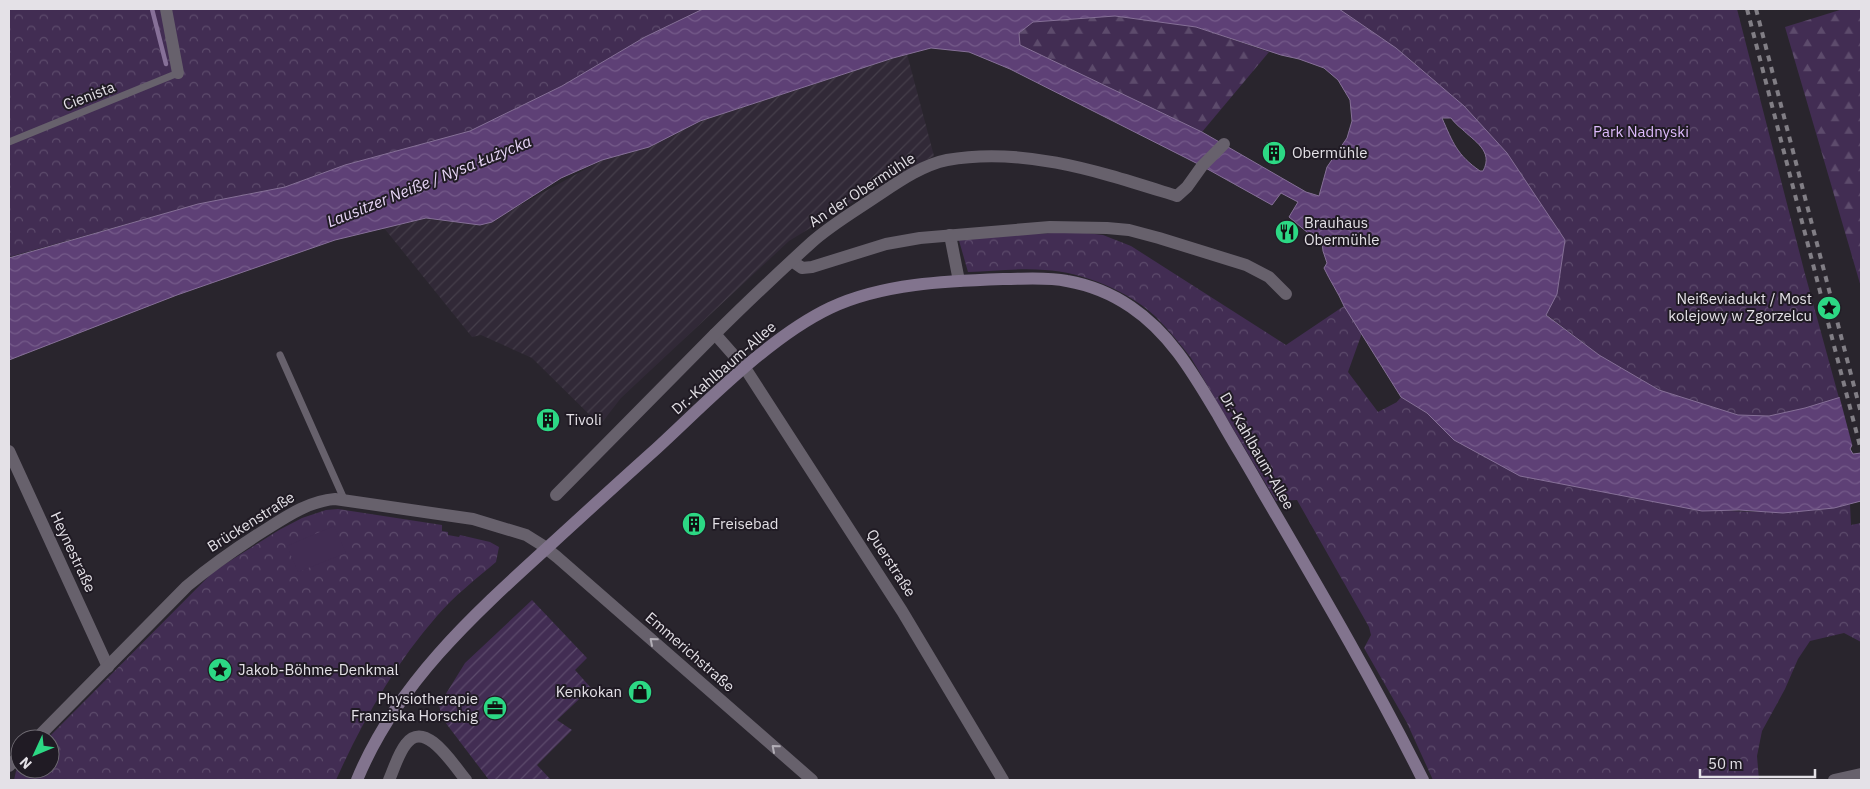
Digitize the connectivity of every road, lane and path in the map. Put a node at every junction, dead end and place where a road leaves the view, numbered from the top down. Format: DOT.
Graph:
graph roads {
  1 [pos="166,9"];
  2 [pos="178,73"];
  3 [pos="9,142"];
  4 [pos="1224,144"];
  5 [pos="950,235"];
  6 [pos="792,261"];
  7 [pos="959,281"];
  8 [pos="1286,294"];
  9 [pos="715,334"];
  10 [pos="280,355"];
  11 [pos="745,368"];
  12 [pos="9,451"];
  13 [pos="556,495"];
  14 [pos="344,499"];
  15 [pos="547,548"];
  16 [pos="108,667"];
  17 [pos="46,729"];
  18 [pos="1861,774"];
  19 [pos="357,780"];
  20 [pos="389,780"];
  21 [pos="466,780"];
  22 [pos="812,780"];
  23 [pos="1004,780"];
  24 [pos="1423,780"];
  25 [pos="1834,780"];
  1 -- 2 [label="street"];
  2 -- 3 [label="lane, Cienista"];
  4 -- 6 [label="street, An der Obermühle"];
  5 -- 6 [label="street"];
  5 -- 7 [label="street"];
  5 -- 8 [label="street"];
  6 -- 9 [label="street, An der Obermühle"];
  7 -- 11 [label="main road, Dr.-Kahlbaum-Allee"];
  7 -- 24 [label="main road, Dr.-Kahlbaum-Allee"];
  9 -- 11 [label="street"];
  9 -- 13 [label="street, An der Obermühle"];
  10 -- 14 [label="lane"];
  11 -- 15 [label="main road, Dr.-Kahlbaum-Allee"];
  11 -- 23 [label="street, Querstraße"];
  12 -- 16 [label="street, Heynestraße"];
  14 -- 15 [label="street, Brückenstraße"];
  14 -- 16 [label="street, Brückenstraße"];
  15 -- 19 [label="main road, Dr.-Kahlbaum-Allee"];
  22 -- 15 [label="street, Emmerichstraße, one-way"];
  16 -- 17 [label="street, Brückenstraße"];
  18 -- 25 [label="street"];
  20 -- 21 [label="street"];
}
